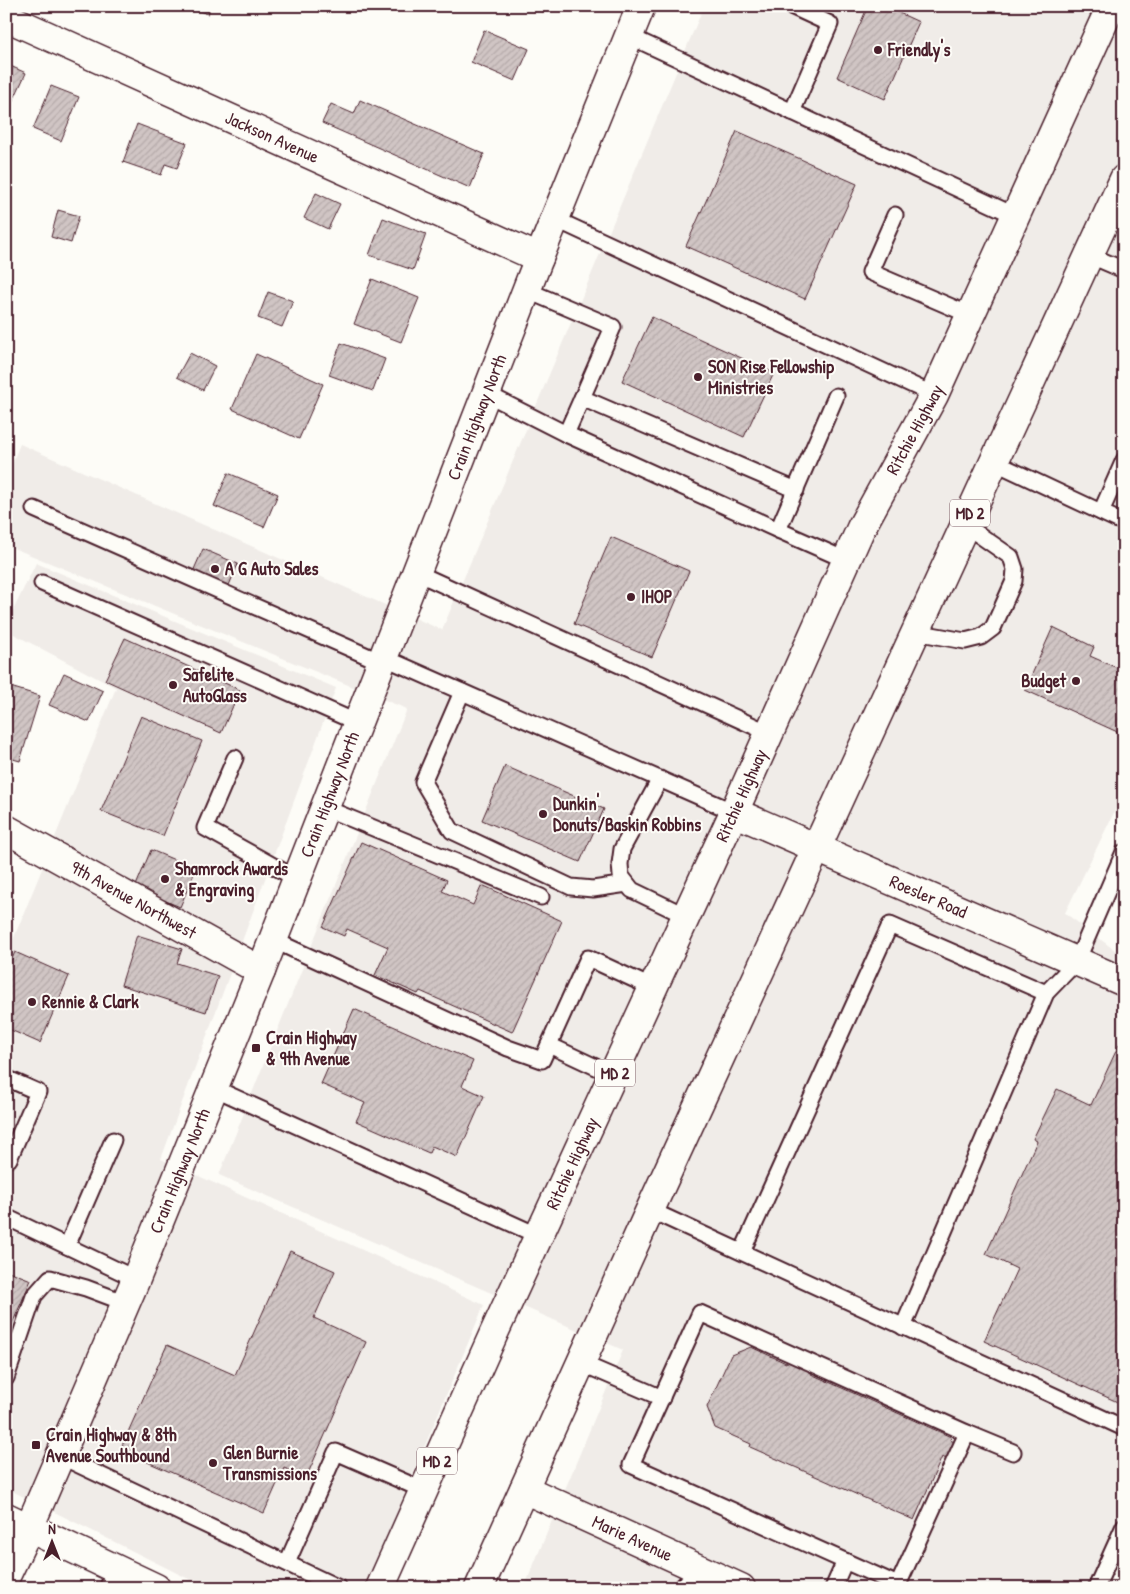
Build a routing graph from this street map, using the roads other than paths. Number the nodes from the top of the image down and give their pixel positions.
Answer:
1 (641, 6) edge
2 (791, 6) edge
3 (1112, 6) edge
4 (6, 17) edge
5 (629, 36) junction
6 (792, 112) junction
7 (1124, 179) edge
8 (895, 215) dead end
9 (1016, 216) junction
10 (555, 219) junction
11 (1089, 255) junction
12 (539, 258) junction
13 (1124, 270) edge
14 (526, 290) junction
15 (970, 315) junction
16 (486, 394) junction
17 (934, 395) junction
18 (836, 396) dead end
19 (582, 398) junction
20 (566, 434) junction
21 (1124, 460) edge
22 (994, 462) junction
23 (796, 490) junction
24 (34, 509) dead end
25 (1100, 512) junction
26 (1124, 523) edge
27 (965, 525) junction
28 (778, 530) junction
29 (848, 561) junction
30 (415, 572) junction
31 (42, 583) dead end
32 (915, 632) junction
33 (382, 660) junction
34 (462, 692) junction
35 (358, 723) junction
36 (769, 734) junction
37 (235, 758) dead end
38 (660, 779) junction
39 (324, 808) junction
40 (734, 812) junction
41 (6, 829) edge
42 (817, 848) junction
43 (1124, 852) edge
44 (297, 879) junction
45 (627, 884) junction
46 (541, 897) dead end
47 (686, 916) junction
48 (273, 940) junction
49 (1077, 961) junction
50 (261, 971) junction
51 (1124, 982) edge
52 (653, 988) junction
53 (1046, 993) junction
54 (548, 1046) junction
55 (613, 1075) junction
56 (6, 1078) edge
57 (214, 1088) junction
58 (113, 1140) dead end
59 (9, 1159) dead end
60 (650, 1210) junction
61 (6, 1217) edge
62 (539, 1236) junction
63 (67, 1246) junction
64 (742, 1252) junction
65 (131, 1291) junction
66 (903, 1327) junction
67 (581, 1363) junction
68 (6, 1378) edge
69 (662, 1398) junction
70 (1124, 1428) edge
71 (967, 1433) junction
72 (1013, 1452) dead end
73 (60, 1456) junction
74 (524, 1489) junction
75 (424, 1490) junction
76 (18, 1522) edge
77 (1124, 1526) edge
78 (845, 1561) junction
79 (287, 1563) junction
80 (701, 1569) junction
81 (6, 1576) edge
82 (112, 1579) edge
83 (156, 1588) edge
84 (338, 1588) edge
85 (380, 1588) edge
86 (479, 1588) edge
87 (681, 1588) edge
88 (742, 1588) edge
89 (832, 1588) edge
90 (1096, 1588) edge

1 - 5 main road, Crain Highway North
2 - 6 lane
3 - 9 main road, Ritchie Highway / MD 2
4 - 12 main road, Jackson Avenue
5 - 6 lane
5 - 10 main road, Crain Highway North
6 - 9 lane
7 - 11 main road, MD 2
8 - 15 lane
9 - 15 main road, Ritchie Highway / MD 2
10 - 12 main road, Crain Highway North
10 - 17 lane
11 - 13 lane
11 - 22 main road, MD 2
12 - 14 main road, Crain Highway North
14 - 16 main road, Crain Highway North
14 - 19 lane
15 - 17 main road, Ritchie Highway / MD 2
16 - 20 lane
16 - 30 main road, Crain Highway North
17 - 29 main road, Ritchie Highway / MD 2
18 - 23 lane
19 - 20 lane
19 - 23 lane
20 - 28 lane
21 - 25 lane
22 - 25 lane
22 - 27 main road, MD 2
23 - 28 lane
24 - 33 lane
25 - 26 lane
27 - 32 main road, MD 2
27 - 32 lane
28 - 29 lane
29 - 36 main road, Ritchie Highway / MD 2
30 - 33 main road, Crain Highway North
30 - 36 lane
31 - 35 lane
32 - 42 main road, MD 2
33 - 34 lane
33 - 35 main road, Crain Highway North
34 - 38 lane
34 - 45 lane
35 - 39 main road, Crain Highway North
36 - 40 main road, Ritchie Highway / MD 2
37 - 44 lane
38 - 40 lane
38 - 45 lane
39 - 44 main road, Crain Highway North
39 - 46 lane
40 - 42 main road, Roesler Road
40 - 47 main road, Ritchie Highway / MD 2
41 - 50 main road, 9th Avenue Northwest
42 - 49 main road, Roesler Road
42 - 60 main road, MD 2
43 - 49 lane
44 - 48 main road, Crain Highway North
45 - 47 lane
47 - 52 main road, Ritchie Highway / MD 2
48 - 50 main road, Crain Highway North
48 - 54 lane
49 - 51 main road, Roesler Road
49 - 53 lane
50 - 57 main road, Crain Highway North
52 - 54 lane
52 - 55 main road, Ritchie Highway / MD 2
53 - 64 lane
53 - 66 lane
54 - 55 lane
55 - 62 main road, Ritchie Highway / MD 2
56 - 59 lane
57 - 62 lane
57 - 65 main road, Crain Highway North
58 - 63 lane
60 - 64 lane
60 - 67 main road, MD 2
61 - 63 lane
62 - 75 main road, Ritchie Highway / MD 2
63 - 65 lane
64 - 66 lane
65 - 68 lane
65 - 73 main road, Crain Highway North
66 - 70 lane
67 - 69 lane
67 - 74 main road, MD 2
69 - 71 lane
69 - 78 lane
71 - 72 lane
71 - 78 lane
73 - 76 main road, Crain Highway North
73 - 79 lane
74 - 80 main road, Marie Avenue
74 - 86 main road, MD 2
75 - 79 lane
75 - 85 main road, Ritchie Highway / MD 2
76 - 81 main road, Crain Highway North
76 - 82 main road
77 - 90 lane
78 - 89 lane
79 - 84 lane
80 - 87 lane
80 - 88 main road, Marie Avenue
82 - 83 main road

